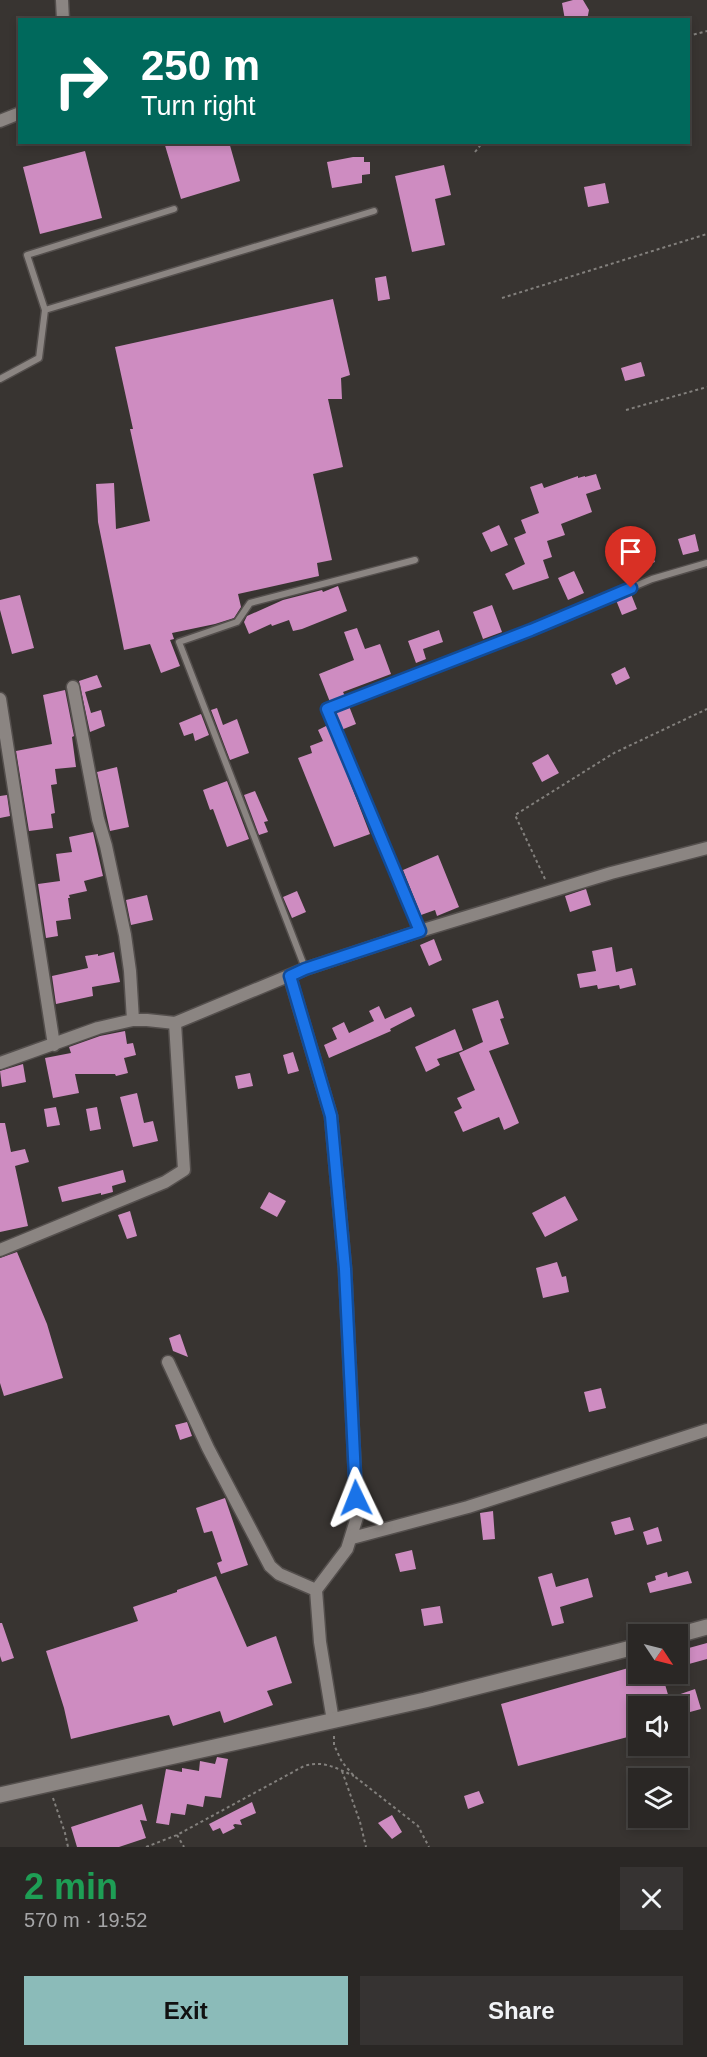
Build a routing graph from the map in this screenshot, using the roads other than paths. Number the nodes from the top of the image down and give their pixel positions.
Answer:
1 (62, 0) edge
2 (63, 18) edge
3 (18, 114) edge
4 (0, 121) edge
5 (174, 209) dead end
6 (374, 211) dead end
7 (45, 310) junction
8 (0, 379) edge
9 (415, 560) dead end
10 (707, 563) edge
11 (74, 687) dead end
12 (0, 699) edge
13 (707, 848) edge
14 (420, 931) junction
15 (305, 969) junction
16 (290, 976) junction
17 (133, 1020) junction
18 (175, 1023) junction
19 (54, 1045) junction
20 (0, 1063) edge
21 (0, 1250) edge
22 (168, 1362) dead end
23 (707, 1430) edge
24 (352, 1538) junction
25 (316, 1590) junction
26 (707, 1628) edge
27 (688, 1633) edge
28 (628, 1649) edge
29 (333, 1721) junction
30 (0, 1794) edge

1 - 2 street
3 - 4 street
5 - 7 lane
6 - 7 lane
7 - 8 lane
9 - 15 lane
10 - 14 lane
11 - 17 street
12 - 19 street
13 - 14 street
14 - 15 street
15 - 16 street
16 - 18 street
16 - 24 street
17 - 18 street
17 - 19 street
18 - 21 street
19 - 20 street
22 - 25 street
23 - 24 street
24 - 25 street
25 - 29 street
26 - 27 main road
28 - 29 main road
29 - 30 main road

